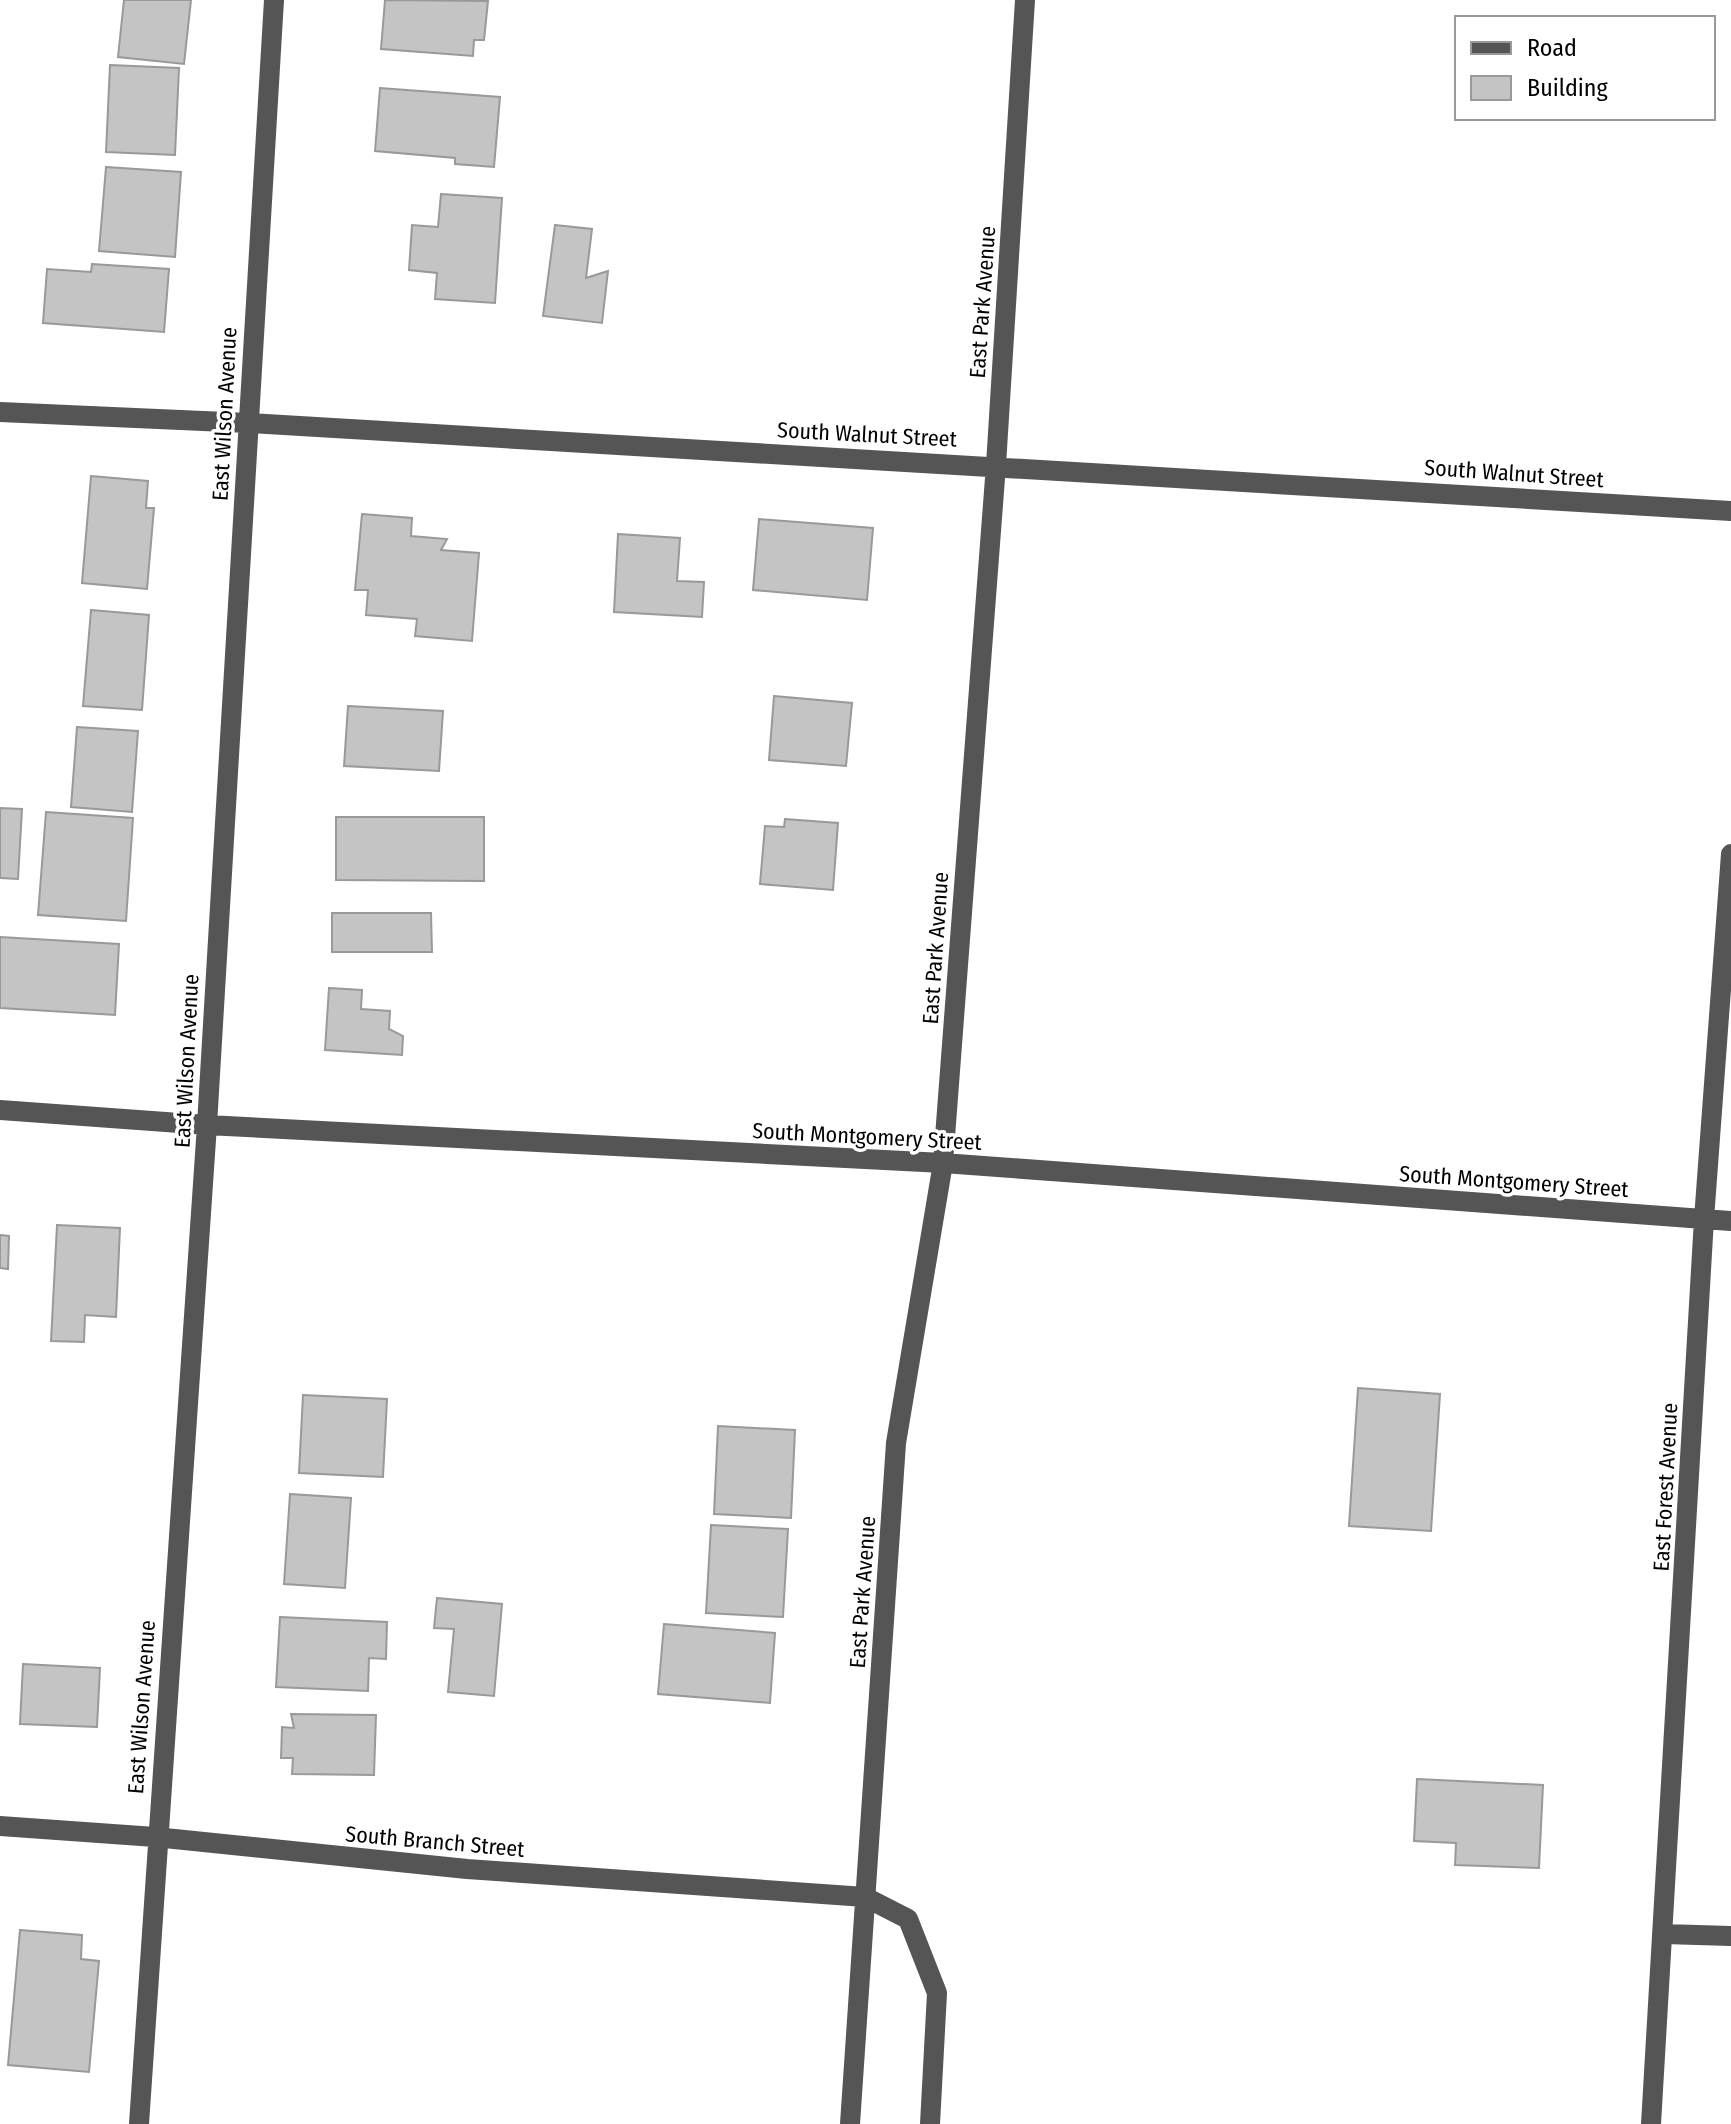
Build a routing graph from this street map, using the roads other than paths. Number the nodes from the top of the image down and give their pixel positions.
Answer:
1 (274, 0) edge
2 (1025, 0) edge
3 (0, 412) edge
4 (248, 423) junction
5 (996, 465) junction
6 (1731, 511) edge
7 (1731, 854) edge
8 (0, 1110) edge
9 (207, 1125) junction
10 (943, 1163) junction
11 (1704, 1219) junction
12 (1731, 1221) edge
13 (0, 1826) edge
14 (155, 1837) junction
15 (865, 1897) junction
16 (1664, 1934) junction
17 (1731, 1936) edge
18 (139, 2124) edge
19 (850, 2124) edge
20 (930, 2124) edge
21 (1651, 2124) edge

1 - 4 street, East Wilson Avenue
2 - 5 street, East Park Avenue
3 - 4 street, South Walnut Street
4 - 5 street, South Walnut Street
4 - 9 street, East Wilson Avenue
5 - 6 street, South Walnut Street
5 - 10 street, East Park Avenue
7 - 11 street, East Forest Avenue
8 - 9 street, South Montgomery Street
9 - 10 street, South Montgomery Street
9 - 14 street, East Wilson Avenue
10 - 11 street, South Montgomery Street
10 - 15 street, East Park Avenue
11 - 12 street, South Montgomery Street
11 - 16 street, East Forest Avenue
13 - 14 street, South Branch Street
14 - 15 street, South Branch Street
14 - 18 street, East Wilson Avenue
15 - 19 street, East Park Avenue
15 - 20 street
16 - 17 street
16 - 21 street, East Forest Avenue

